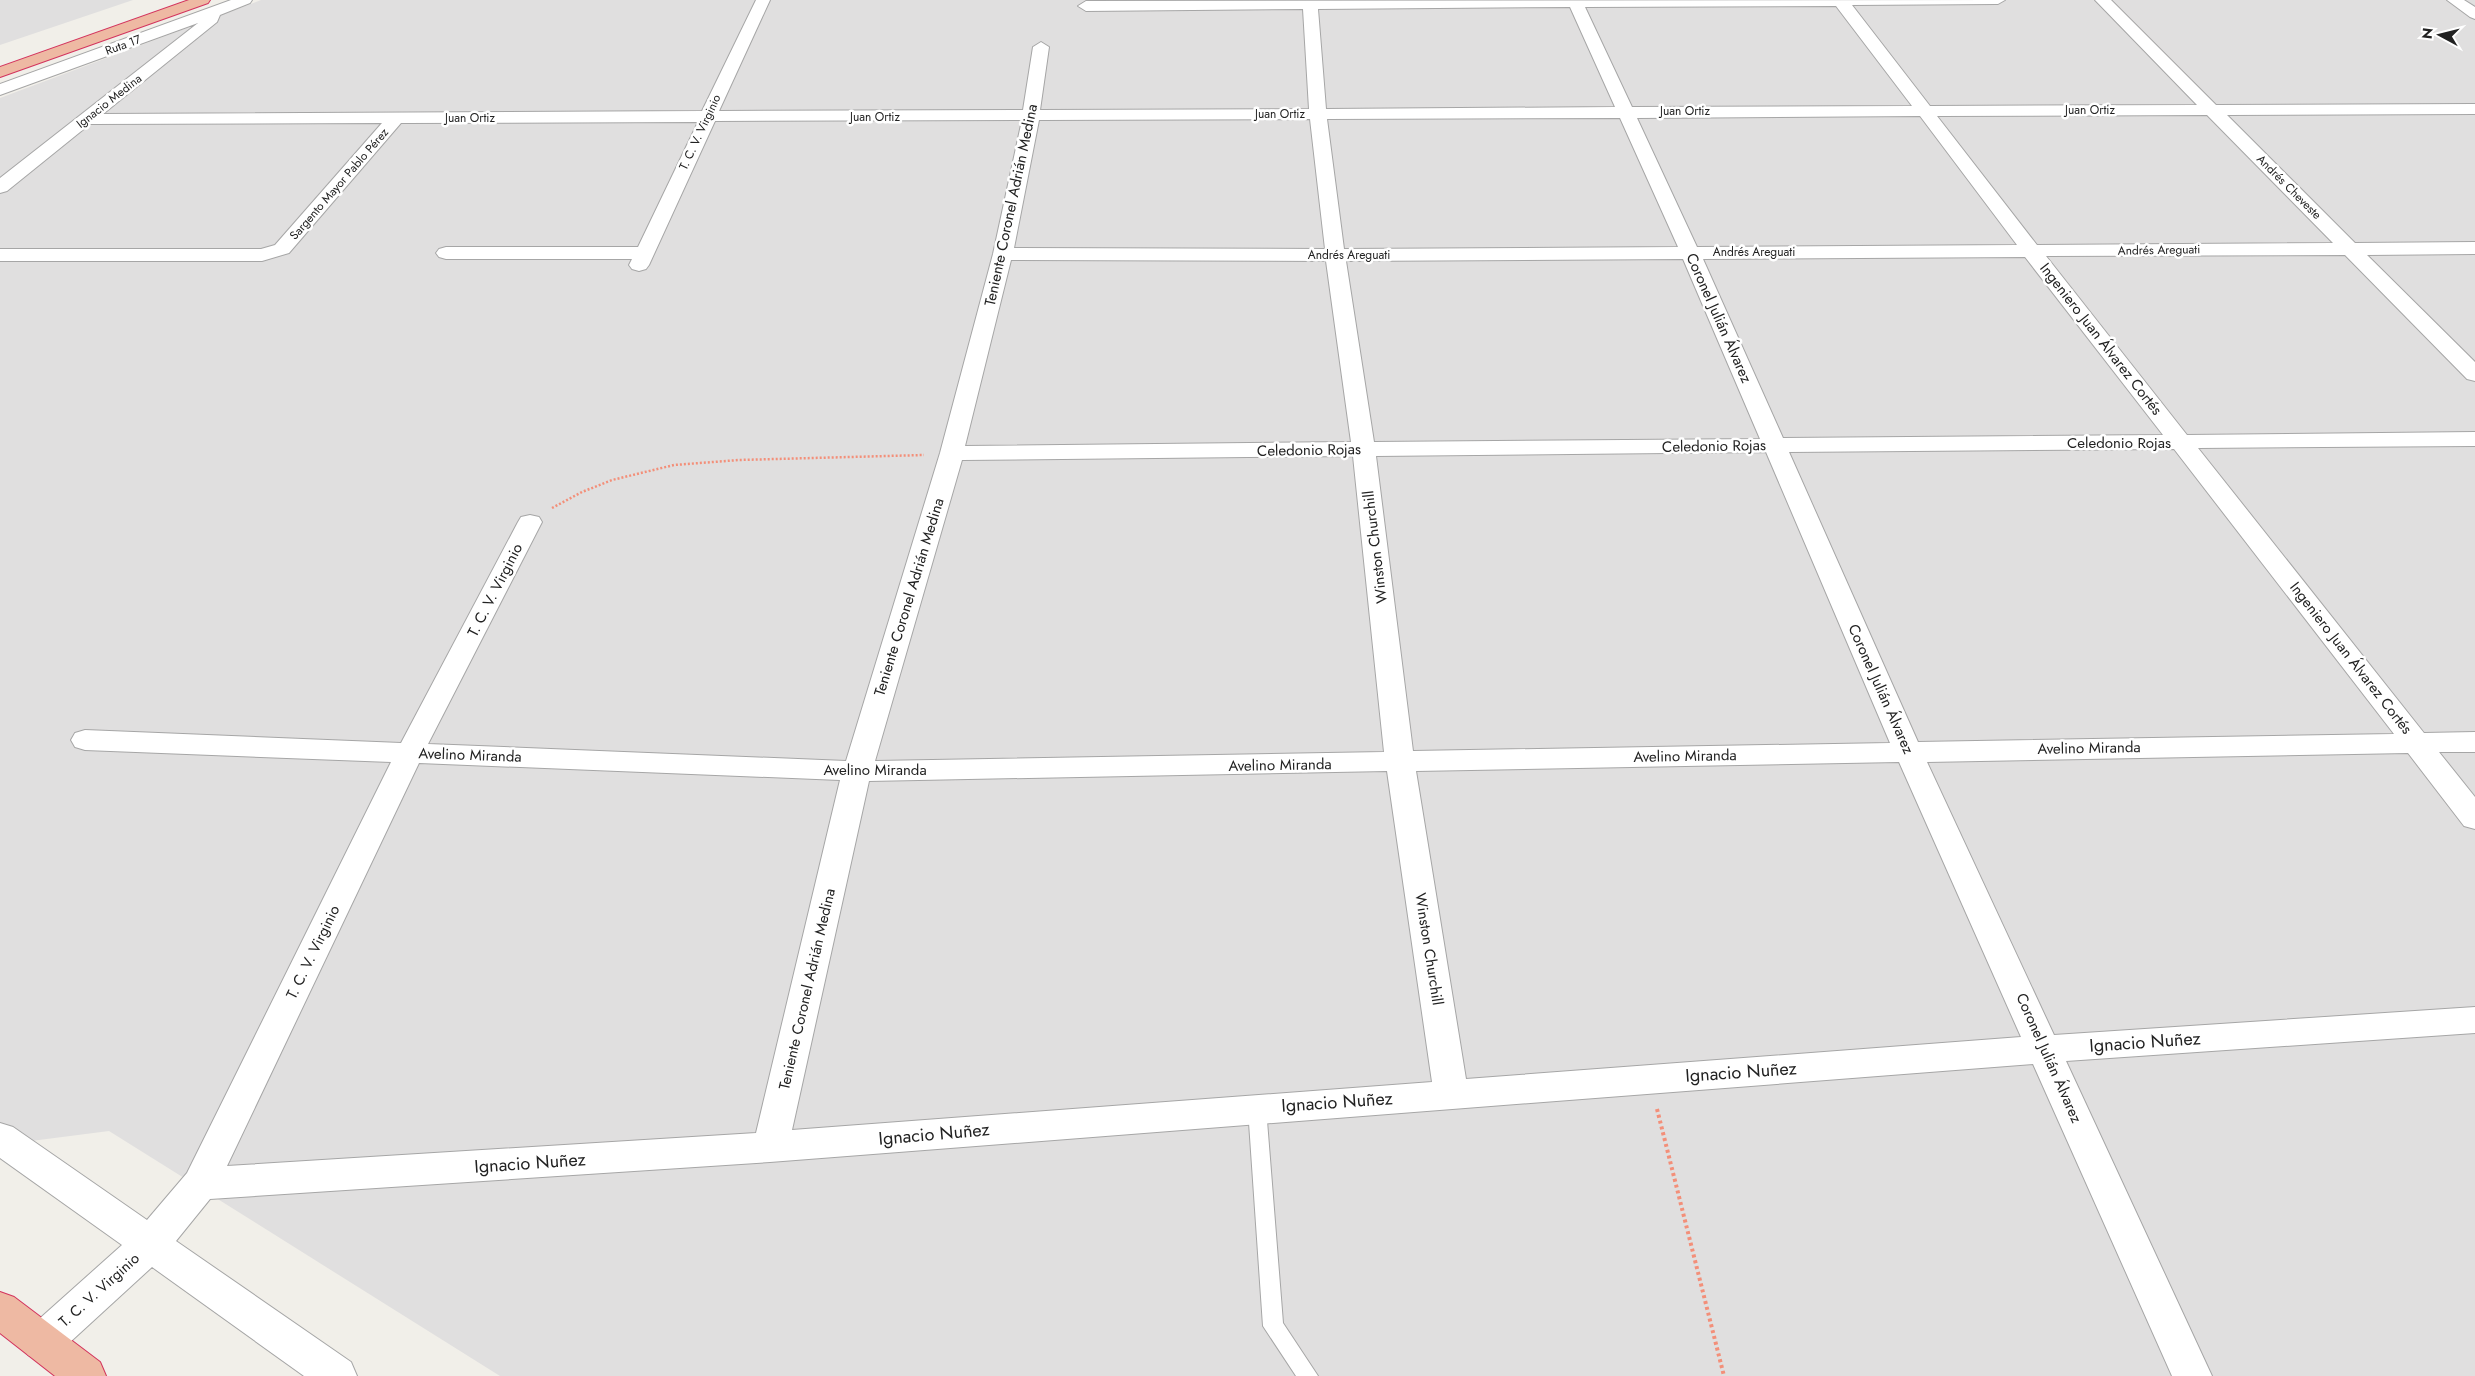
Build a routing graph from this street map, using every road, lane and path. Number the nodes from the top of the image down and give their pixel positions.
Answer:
1 (245, 0) edge
2 (763, 0) edge
3 (1998, 0) edge
4 (2102, 0) edge
5 (2454, 0) edge
6 (1840, 1) edge
7 (1310, 2) edge
8 (1575, 2) edge
9 (208, 6) edge
10 (1086, 6) dead end
11 (2475, 14) edge
12 (1041, 46) dead end
13 (0, 72) edge
14 (0, 90) edge
15 (2475, 109) edge
16 (1924, 110) junction
17 (2212, 110) junction
18 (1627, 112) junction
19 (1318, 114) junction
20 (1031, 116) junction
21 (396, 118) junction
22 (706, 118) junction
23 (86, 119) junction
24 (0, 187) edge
25 (2475, 248) edge
26 (2351, 249) junction
27 (1690, 252) junction
28 (2032, 252) junction
29 (446, 253) dead end
30 (1003, 254) junction
31 (0, 255) edge
32 (1335, 255) junction
33 (2475, 374) edge
34 (2475, 438) edge
35 (2183, 443) junction
36 (1775, 445) junction
37 (1364, 450) junction
38 (952, 454) junction
39 (530, 522) joint
40 (85, 740) dead end
41 (2417, 742) junction
42 (2475, 742) edge
43 (1908, 751) junction
44 (410, 752) junction
45 (1400, 763) junction
46 (857, 772) junction
47 (2475, 818) edge
48 (2475, 1020) edge
49 (2045, 1048) junction
50 (1650, 1079) junction
51 (1451, 1093) junction
52 (1257, 1108) junction
53 (0, 1138) edge
54 (770, 1147) junction
55 (200, 1184) junction
56 (149, 1245) junction
57 (0, 1310) edge
58 (42, 1342) junction
59 (86, 1376) edge
60 (338, 1376) edge
61 (1308, 1376) edge
62 (1724, 1376) edge
63 (2192, 1376) edge

1 - 9 street, Ruta 17
2 - 22 street, T. C. V. Virginio
3 - 6 street
4 - 17 street, Andrés Cheveste
5 - 11 street
6 - 8 street
6 - 16 street, Ingeniero Juan Álvarez Cortés
7 - 8 street
7 - 10 street
7 - 19 street, Winston Churchill
8 - 18 street, Coronel Julián Álvarez
9 - 13 highway, Ruta 17
9 - 14 street, Ruta 17
9 - 23 street, Ignacio Medina
12 - 20 street, Teniente Coronel Adrián Medina
15 - 17 street, Juan Ortiz
16 - 17 street, Juan Ortiz
16 - 18 street, Juan Ortiz
16 - 28 street, Ingeniero Juan Álvarez Cortés
17 - 26 street, Andrés Cheveste
18 - 19 street, Juan Ortiz
18 - 27 street, Coronel Julián Álvarez
19 - 20 street, Juan Ortiz
19 - 32 street, Winston Churchill
20 - 22 street, Juan Ortiz
20 - 30 street, Teniente Coronel Adrián Medina
21 - 22 street, Juan Ortiz
21 - 23 street, Juan Ortiz
21 - 31 street, Sargento Mayor Pablo Pérez
22 - 29 street, T. C. V. Virginio
23 - 24 street, Ignacio Medina
25 - 26 street, Andrés Areguati
26 - 28 street, Andrés Areguati
26 - 33 street, Andrés Cheveste
27 - 28 street, Andrés Areguati
27 - 32 street, Andrés Areguati
27 - 36 street, Coronel Julián Álvarez
28 - 35 street, Ingeniero Juan Álvarez Cortés
30 - 32 street, Andrés Areguati
30 - 38 street, Teniente Coronel Adrián Medina
32 - 37 street, Winston Churchill
34 - 35 street, Celedonio Rojas
35 - 36 street, Celedonio Rojas
35 - 41 street, Ingeniero Juan Álvarez Cortés
36 - 37 street, Celedonio Rojas
36 - 43 street, Coronel Julián Álvarez
37 - 38 street, Celedonio Rojas
37 - 45 street, Winston Churchill
38 - 39 path
38 - 46 street, Teniente Coronel Adrián Medina
39 - 44 street, T. C. V. Virginio
40 - 44 street, Avelino Miranda
41 - 42 street, Avelino Miranda
41 - 43 street, Avelino Miranda
41 - 47 street, Ingeniero Juan Álvarez Cortés
43 - 45 street, Avelino Miranda
43 - 49 street, Coronel Julián Álvarez
44 - 46 street, Avelino Miranda
44 - 55 street, T. C. V. Virginio
45 - 46 street, Avelino Miranda
45 - 51 street, Winston Churchill
46 - 54 street, Teniente Coronel Adrián Medina
48 - 49 street, Ignacio Nuñez
49 - 50 street, Ignacio Nuñez
49 - 63 street, Coronel Julián Álvarez
50 - 51 street, Ignacio Nuñez
50 - 62 path
51 - 52 street, Ignacio Nuñez
52 - 54 street, Ignacio Nuñez
52 - 61 lane
53 - 56 street
54 - 55 street, Ignacio Nuñez
55 - 56 street, T. C. V. Virginio
56 - 58 street, T. C. V. Virginio
56 - 60 street
57 - 58 highway
58 - 59 highway

